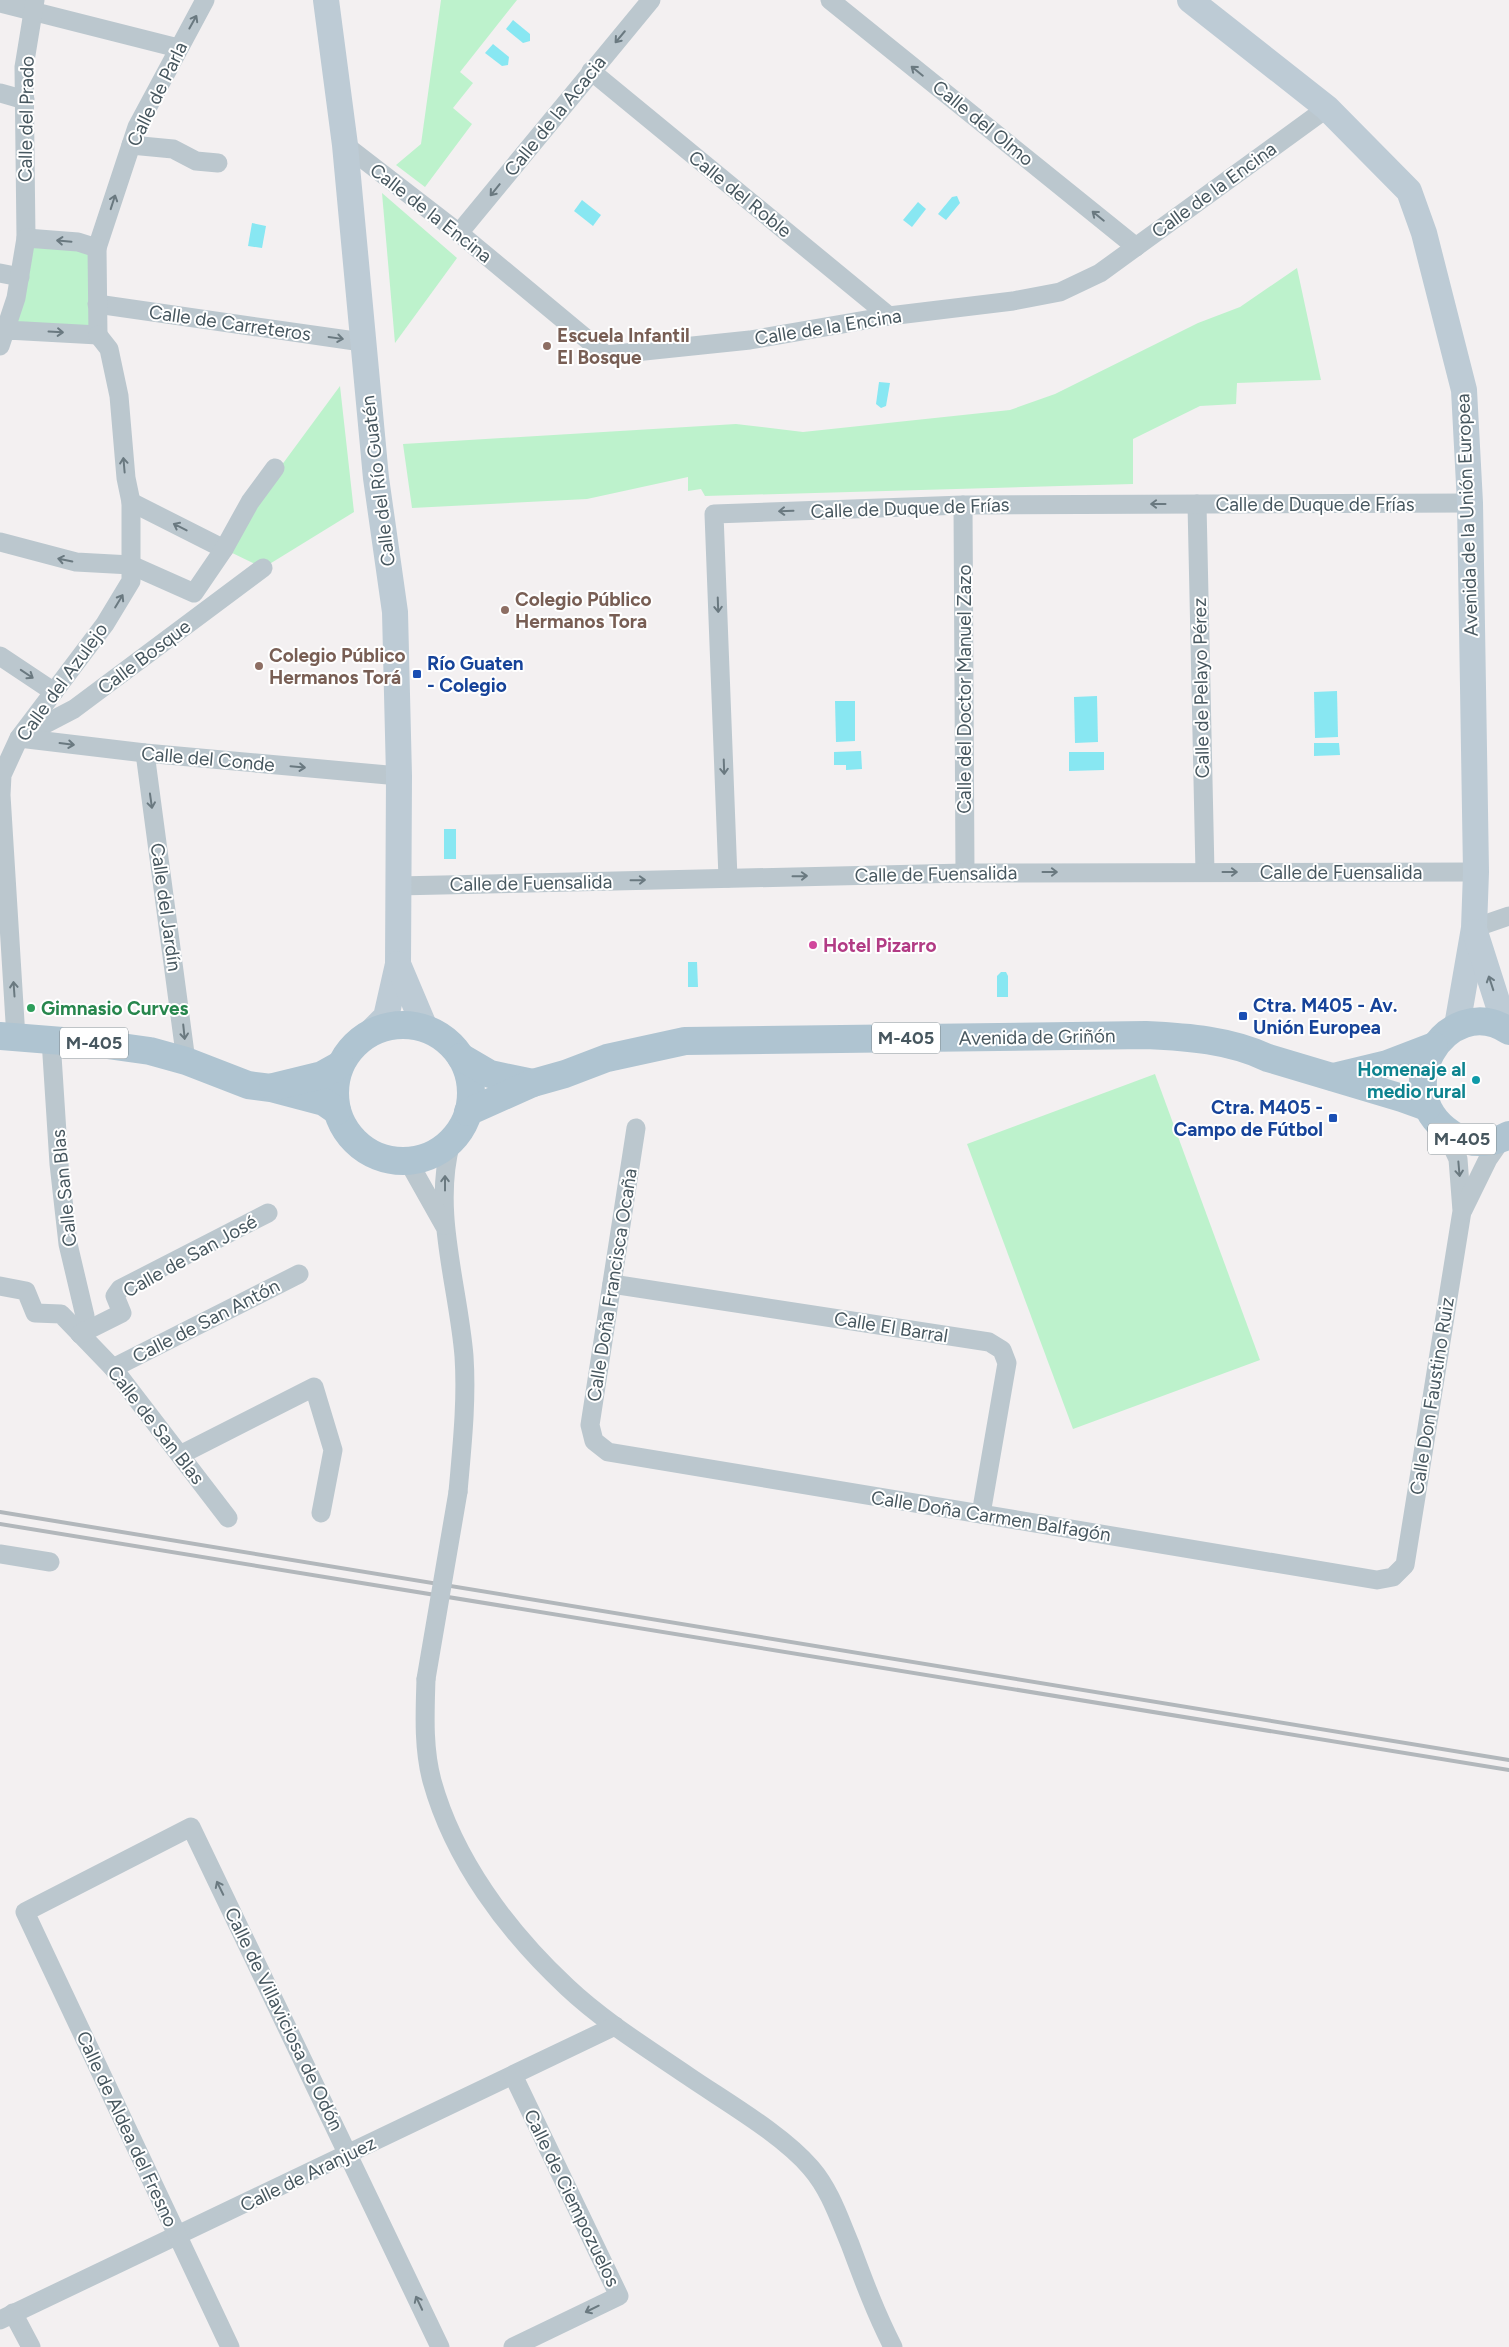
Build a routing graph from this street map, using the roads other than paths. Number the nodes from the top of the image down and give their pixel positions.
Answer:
1 (205, 0) edge
2 (326, 0) edge
3 (651, 0) edge
4 (830, 0) edge
5 (1190, 0) edge
6 (0, 3) edge
7 (34, 5) edge
8 (178, 48) junction
9 (591, 71) junction
10 (0, 93) edge
11 (25, 100) junction
12 (1327, 108) junction
13 (131, 145) junction
14 (345, 145) junction
15 (218, 163) dead end
16 (459, 233) junction
17 (26, 238) junction
18 (1136, 247) junction
19 (97, 248) junction
20 (0, 273) edge
21 (20, 276) junction
22 (97, 304) junction
23 (889, 316) junction
24 (98, 335) junction
25 (4, 338) edge
26 (362, 342) junction
27 (275, 468) dead end
28 (131, 502) junction
29 (1470, 503) junction
30 (1197, 504) junction
31 (963, 505) junction
32 (0, 542) edge
33 (224, 549) junction
34 (131, 565) junction
35 (263, 568) dead end
36 (0, 656) edge
37 (54, 692) junction
38 (19, 738) junction
39 (145, 753) junction
40 (399, 776) junction
41 (1205, 872) junction
42 (1476, 872) junction
43 (965, 873) junction
44 (728, 878) junction
45 (397, 886) junction
46 (1509, 916) edge
47 (1474, 928) junction
48 (398, 964) junction
49 (1458, 1026) junction
50 (425, 1028) junction
51 (1508, 1030) edge
52 (372, 1031) junction
53 (8, 1037) edge
54 (51, 1040) junction
55 (1434, 1046) junction
56 (461, 1057) junction
57 (186, 1061) junction
58 (340, 1065) junction
59 (1331, 1078) junction
60 (532, 1083) junction
61 (271, 1088) junction
62 (1427, 1107) junction
63 (337, 1112) junction
64 (468, 1112) junction
65 (636, 1128) dead end
66 (1444, 1129) junction
67 (1505, 1137) edge
68 (451, 1142) junction
69 (408, 1161) junction
70 (1462, 1211) junction
71 (268, 1213) dead end
72 (445, 1226) junction
73 (299, 1274) dead end
74 (612, 1284) junction
75 (0, 1286) edge
76 (80, 1334) junction
77 (113, 1368) junction
78 (594, 1441) joint
79 (180, 1455) junction
80 (321, 1513) dead end
81 (981, 1514) junction
82 (228, 1518) dead end
83 (0, 1554) edge
84 (50, 1562) dead end
85 (1393, 1577) joint
86 (191, 1827) joint
87 (615, 2026) junction
88 (513, 2074) junction
89 (348, 2154) junction
90 (178, 2236) junction
91 (7, 2316) edge
92 (31, 2347) edge
93 (230, 2347) edge
94 (440, 2347) edge
95 (513, 2347) edge
96 (893, 2347) edge

8 -> 1 street, Calle de Parla
2 - 14 street, Calle del Río Guatén
3 -> 9 street, Calle de la Acacia
18 -> 4 street, Calle del Olmo
5 - 12 street, Avenida de la Unión Europea
6 - 7 street
7 - 8 street
7 - 11 street, Calle del Prado
8 - 13 street, Calle de Parla
9 -> 16 street, Calle de la Acacia
9 - 23 street, Calle del Roble
10 - 11 street
11 - 17 street, Calle del Prado
12 - 18 street, Calle de la Encina
12 - 29 street, Avenida de la Unión Europea
13 - 15 street
19 -> 13 street, Calle de Parla
14 - 16 street, Calle de la Encina
14 - 26 street, Calle del Río Guatén
16 - 23 street, Calle de la Encina
19 -> 17 street
17 - 21 street, Calle del Prado
18 - 23 street, Calle de la Encina
19 - 22 street, Calle de Parla
20 - 21 street
21 - 25 street, Calle del Prado
22 - 24 street, Calle de Parla
22 -> 26 street, Calle de Carreteros
25 -> 24 street
28 -> 24 street, Calle del Azulejo
26 - 40 street, Calle del Río Guatén
27 - 33 street
33 -> 28 street
28 - 34 street, Calle del Azulejo
29 - 30 street, Calle de Duque de Frías
29 - 42 street, Avenida de la Unión Europea
30 -> 31 street, Calle de Duque de Frías
30 - 41 street, Calle de Pelayo Pérez
31 - 43 street, Calle del Doctor Manuel Zazo
31 -> 44 street, Calle de Duque de Frías
34 -> 32 street
33 - 34 street
37 -> 34 street, Calle del Azulejo
35 - 38 street, Calle Bosque
36 -> 37 street
37 - 38 street, Calle del Azulejo
38 -> 39 street, Calle del Conde
53 -> 38 street, Calle del Azulejo
39 -> 40 street, Calle del Conde
39 -> 57 street, Calle del Jardín
40 - 45 street, Calle del Río Guatén
41 -> 42 street, Calle de Fuensalida
43 -> 41 street, Calle de Fuensalida
42 - 47 street, Avenida de la Unión Europea
44 -> 43 street, Calle de Fuensalida
45 -> 44 street, Calle de Fuensalida
45 - 48 street, Calle del Río Guatén
46 - 47 street
47 - 49 street
51 -> 47 street
48 - 50 street
48 - 52 street
49 - 51 main road
49 - 55 main road, M-405
50 - 52 main road, M-405
50 - 56 main road, M-405
52 - 58 main road, M-405
53 - 54 main road, M-405
54 - 57 main road, M-405
54 - 76 street, Calle San Blas
55 - 59 main road, M-405
55 - 62 main road, M-405
56 - 60 main road, Avenida de Griñón / M-405
56 - 64 main road, M-405
57 - 61 main road, M-405
58 - 61 main road, M-405
58 - 63 main road, M-405
59 - 60 main road, Avenida de Griñón / M-405
59 - 62 main road, Avenida de Griñón / M-405
60 - 64 main road, Avenida de Griñón / M-405
61 - 63 main road, M-405
62 - 66 main road, M-405
63 - 69 main road, M-405
64 - 68 main road, M-405
65 - 74 street, Calle Doña Francisca Ocaña
66 - 67 main road, M-405
66 -> 70 street, Calle Don Faustino Ruiz
67 - 70 street, Calle Don Faustino Ruiz
68 - 69 main road, M-405
72 -> 68 street
69 - 72 street
70 - 85 street, Calle Don Faustino Ruiz
71 - 76 street, Calle de San José
72 - 87 street, bridge
73 - 77 street, Calle de San Antón
74 - 78 street, Calle Doña Francisca Ocaña
74 - 81 street, Calle El Barral
75 - 76 street, Calle de San Blas
76 - 77 street, Calle de San Blas
77 - 79 street, Calle de San Blas
78 - 81 street, Calle Doña Carmen Balfagón
79 - 80 street
79 - 82 street, Calle de San Blas
81 - 85 street, Calle Doña Carmen Balfagón
83 - 84 street
89 -> 86 street, Calle de Villaviciosa de Odón
86 - 90 street, Calle de Aldea del Fresno
87 - 88 street, Calle de Aranjuez
87 - 96 street
88 - 89 street, Calle de Aranjuez
88 -> 95 street, Calle de Ciempozuelos
89 - 90 street, Calle de Aranjuez
94 -> 89 street, Calle de Villaviciosa de Odón
90 - 91 street, Calle de Aranjuez
90 - 93 street, Calle de Aldea del Fresno
91 - 92 street

